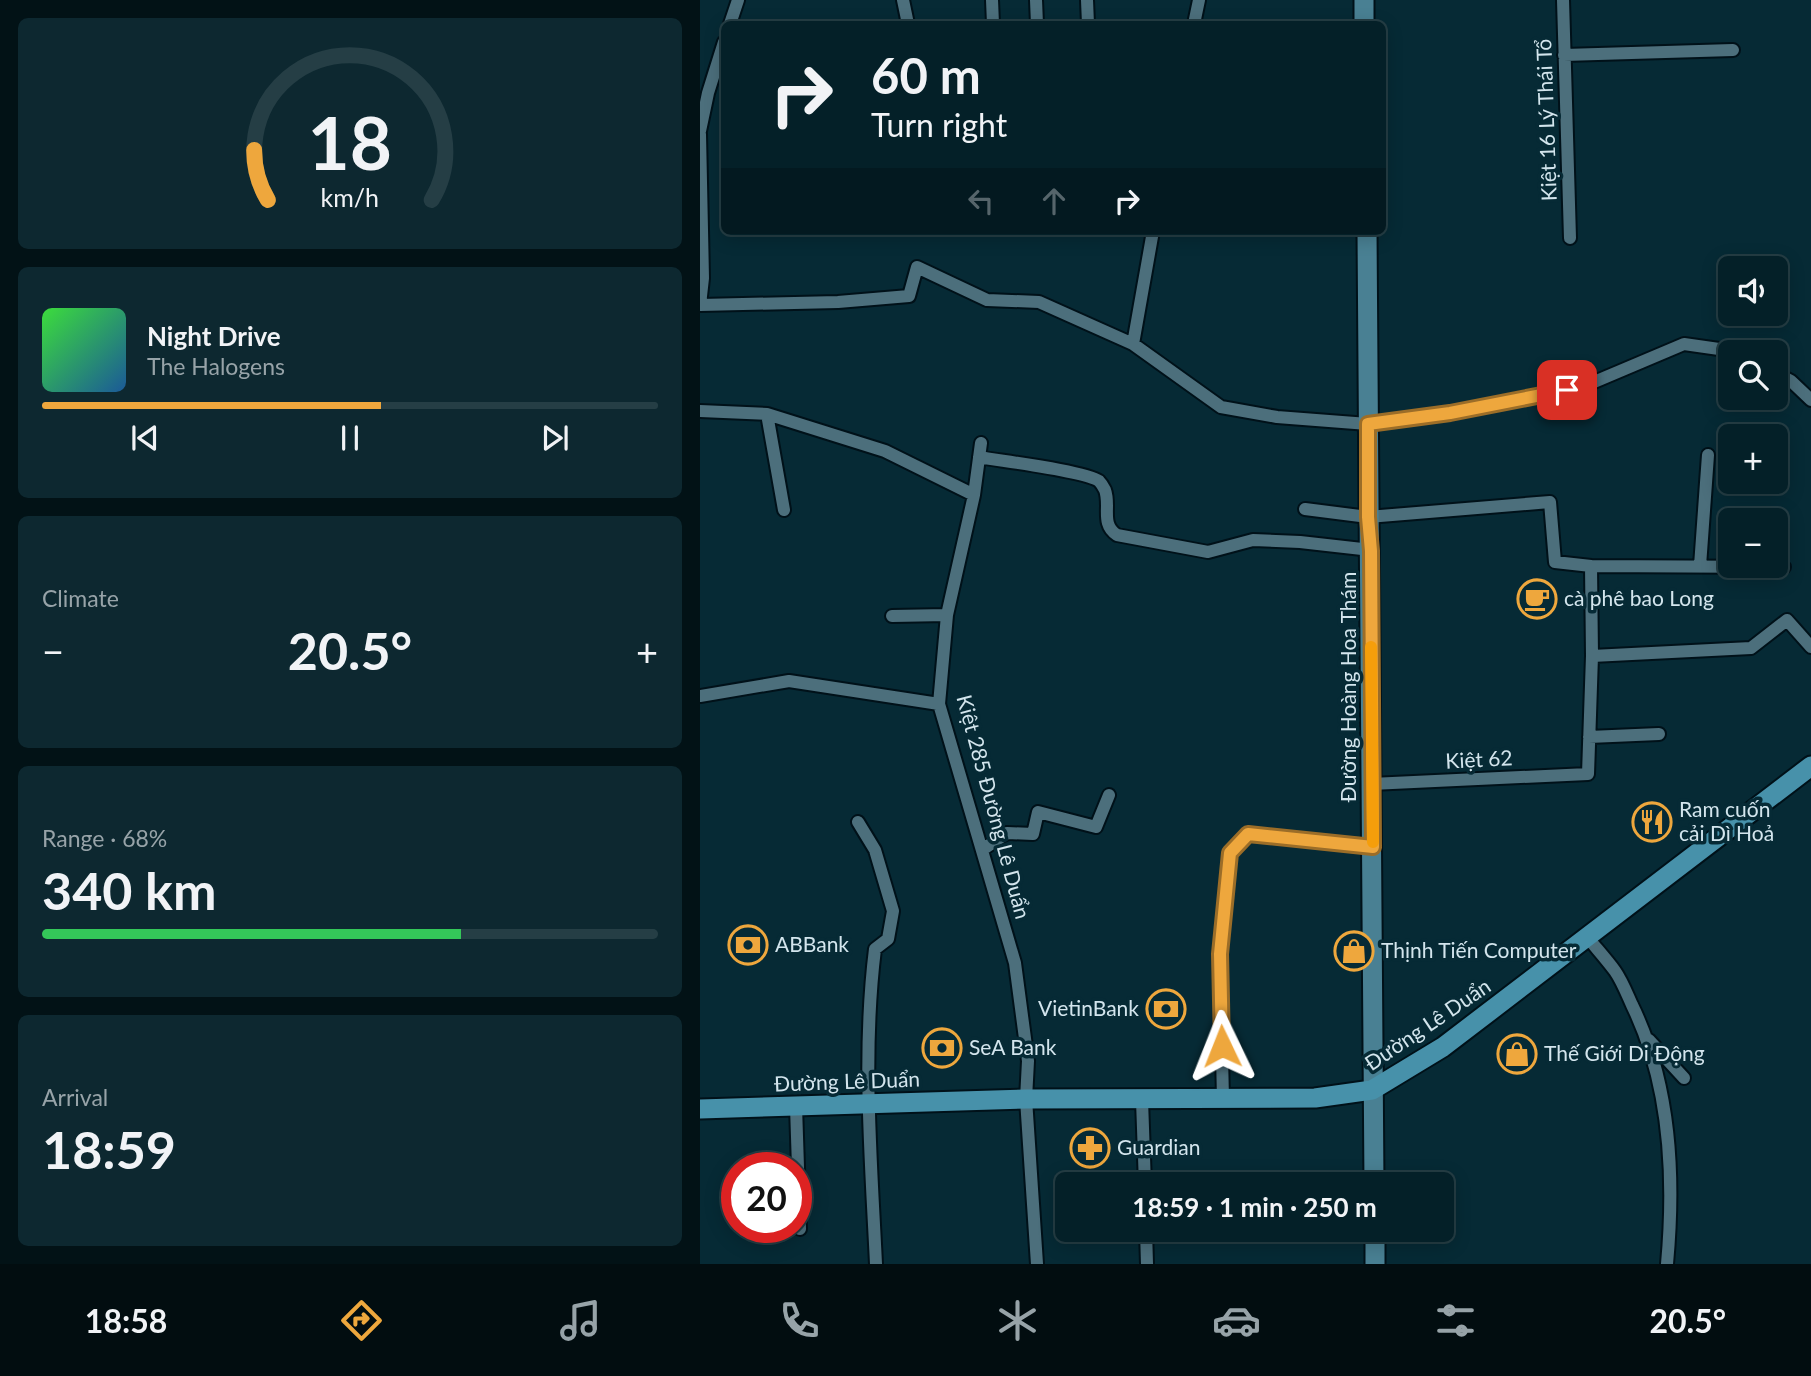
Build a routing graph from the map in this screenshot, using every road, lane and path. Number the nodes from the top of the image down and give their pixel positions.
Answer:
1 (738, 0) edge
2 (903, 0) edge
3 (992, 0) edge
4 (1036, 0) edge
5 (1087, 0) edge
6 (1199, 0) edge
7 (1364, 0) edge
8 (1563, 0) edge
9 (731, 21) edge
10 (907, 21) edge
11 (993, 21) edge
12 (1037, 21) edge
13 (1087, 21) edge
14 (1195, 21) edge
15 (1364, 21) edge
16 (1733, 50) dead end
17 (721, 52) edge
18 (1564, 55) junction
19 (700, 133) edge
20 (1152, 235) edge
21 (1367, 235) edge
22 (1570, 238) dead end
23 (700, 305) edge
24 (1133, 344) junction
25 (1718, 349) edge
26 (1788, 379) edge
27 (1811, 400) edge
28 (700, 411) edge
29 (767, 414) junction
30 (1368, 424) junction
31 (981, 443) dead end
32 (1708, 455) dead end
33 (979, 457) junction
34 (974, 495) junction
35 (1305, 509) dead end
36 (784, 510) dead end
37 (1368, 517) junction
38 (1371, 551) junction
39 (1591, 566) junction
40 (1700, 566) junction
41 (1718, 566) edge
42 (947, 615) junction
43 (892, 616) dead end
44 (1811, 646) edge
45 (1592, 656) junction
46 (700, 696) edge
47 (939, 704) junction
48 (1659, 734) dead end
49 (1589, 737) junction
50 (1811, 766) edge
51 (1371, 784) junction
52 (1109, 795) dead end
53 (858, 822) dead end
54 (1373, 847) junction
55 (982, 850) junction
56 (1588, 938) junction
57 (1646, 1037) junction
58 (1684, 1078) dead end
59 (1372, 1090) junction
60 (1026, 1099) junction
61 (1223, 1099) junction
62 (1142, 1100) junction
63 (868, 1104) junction
64 (796, 1106) junction
65 (700, 1110) edge
66 (797, 1152) edge
67 (1145, 1172) edge
68 (1374, 1172) edge
69 (1146, 1242) edge
70 (1375, 1242) edge
71 (876, 1264) edge
72 (1037, 1264) edge
73 (1147, 1264) edge
74 (1375, 1264) edge
75 (1667, 1264) edge

1 - 9 lane
2 - 10 lane
3 - 11 lane
4 - 12 lane
5 - 13 lane
6 - 14 lane
7 - 15 main road
8 - 18 lane, Kiệt 16 Lý Thái Tổ
16 - 18 lane
17 - 19 lane
18 - 22 lane, Kiệt 16 Lý Thái Tổ
19 - 23 lane
20 - 24 lane
21 - 30 main road, Đường Hoàng Hoa Thám
23 - 24 lane
24 - 30 lane
25 - 30 lane
26 - 27 lane
28 - 29 lane
29 - 34 lane
29 - 36 lane
30 - 37 main road, Đường Hoàng Hoa Thám
31 - 33 lane, Kiệt 285 Đường Lê Duẩn
32 - 40 lane
33 - 34 lane, Kiệt 285 Đường Lê Duẩn
33 - 38 lane
34 - 42 lane, Kiệt 285 Đường Lê Duẩn
35 - 37 lane
37 - 38 main road, Đường Hoàng Hoa Thám
37 - 39 lane
38 - 51 main road, Đường Hoàng Hoa Thám
39 - 40 lane
39 - 45 lane
40 - 41 lane
42 - 43 lane
42 - 47 lane, Kiệt 285 Đường Lê Duẩn
44 - 45 lane
45 - 49 lane
46 - 47 lane
47 - 55 lane, Kiệt 285 Đường Lê Duẩn
48 - 49 lane
49 - 51 lane, Kiệt 62
50 - 56 main road, Đường Lê Duẩn
51 - 54 main road, Đường Hoàng Hoa Thám
52 - 55 lane
53 - 63 lane
54 - 59 main road, Đường Hoàng Hoa Thám
54 - 61 lane
55 - 60 lane, Kiệt 285 Đường Lê Duẩn
56 - 57 lane
56 - 59 main road, Đường Lê Duẩn
57 - 58 lane
57 - 75 lane
59 - 61 main road, Đường Lê Duẩn
59 - 68 main road, Đường Hoàng Hoa Thám
60 - 62 main road, Đường Lê Duẩn
60 - 63 main road, Đường Lê Duẩn
60 - 72 lane, Kiệt 285 Đường Lê Duẩn
61 - 62 main road, Đường Lê Duẩn
62 - 67 lane
63 - 64 main road, Đường Lê Duẩn
63 - 71 lane
64 - 65 main road, Đường Lê Duẩn
64 - 66 lane
69 - 73 lane
70 - 74 main road

